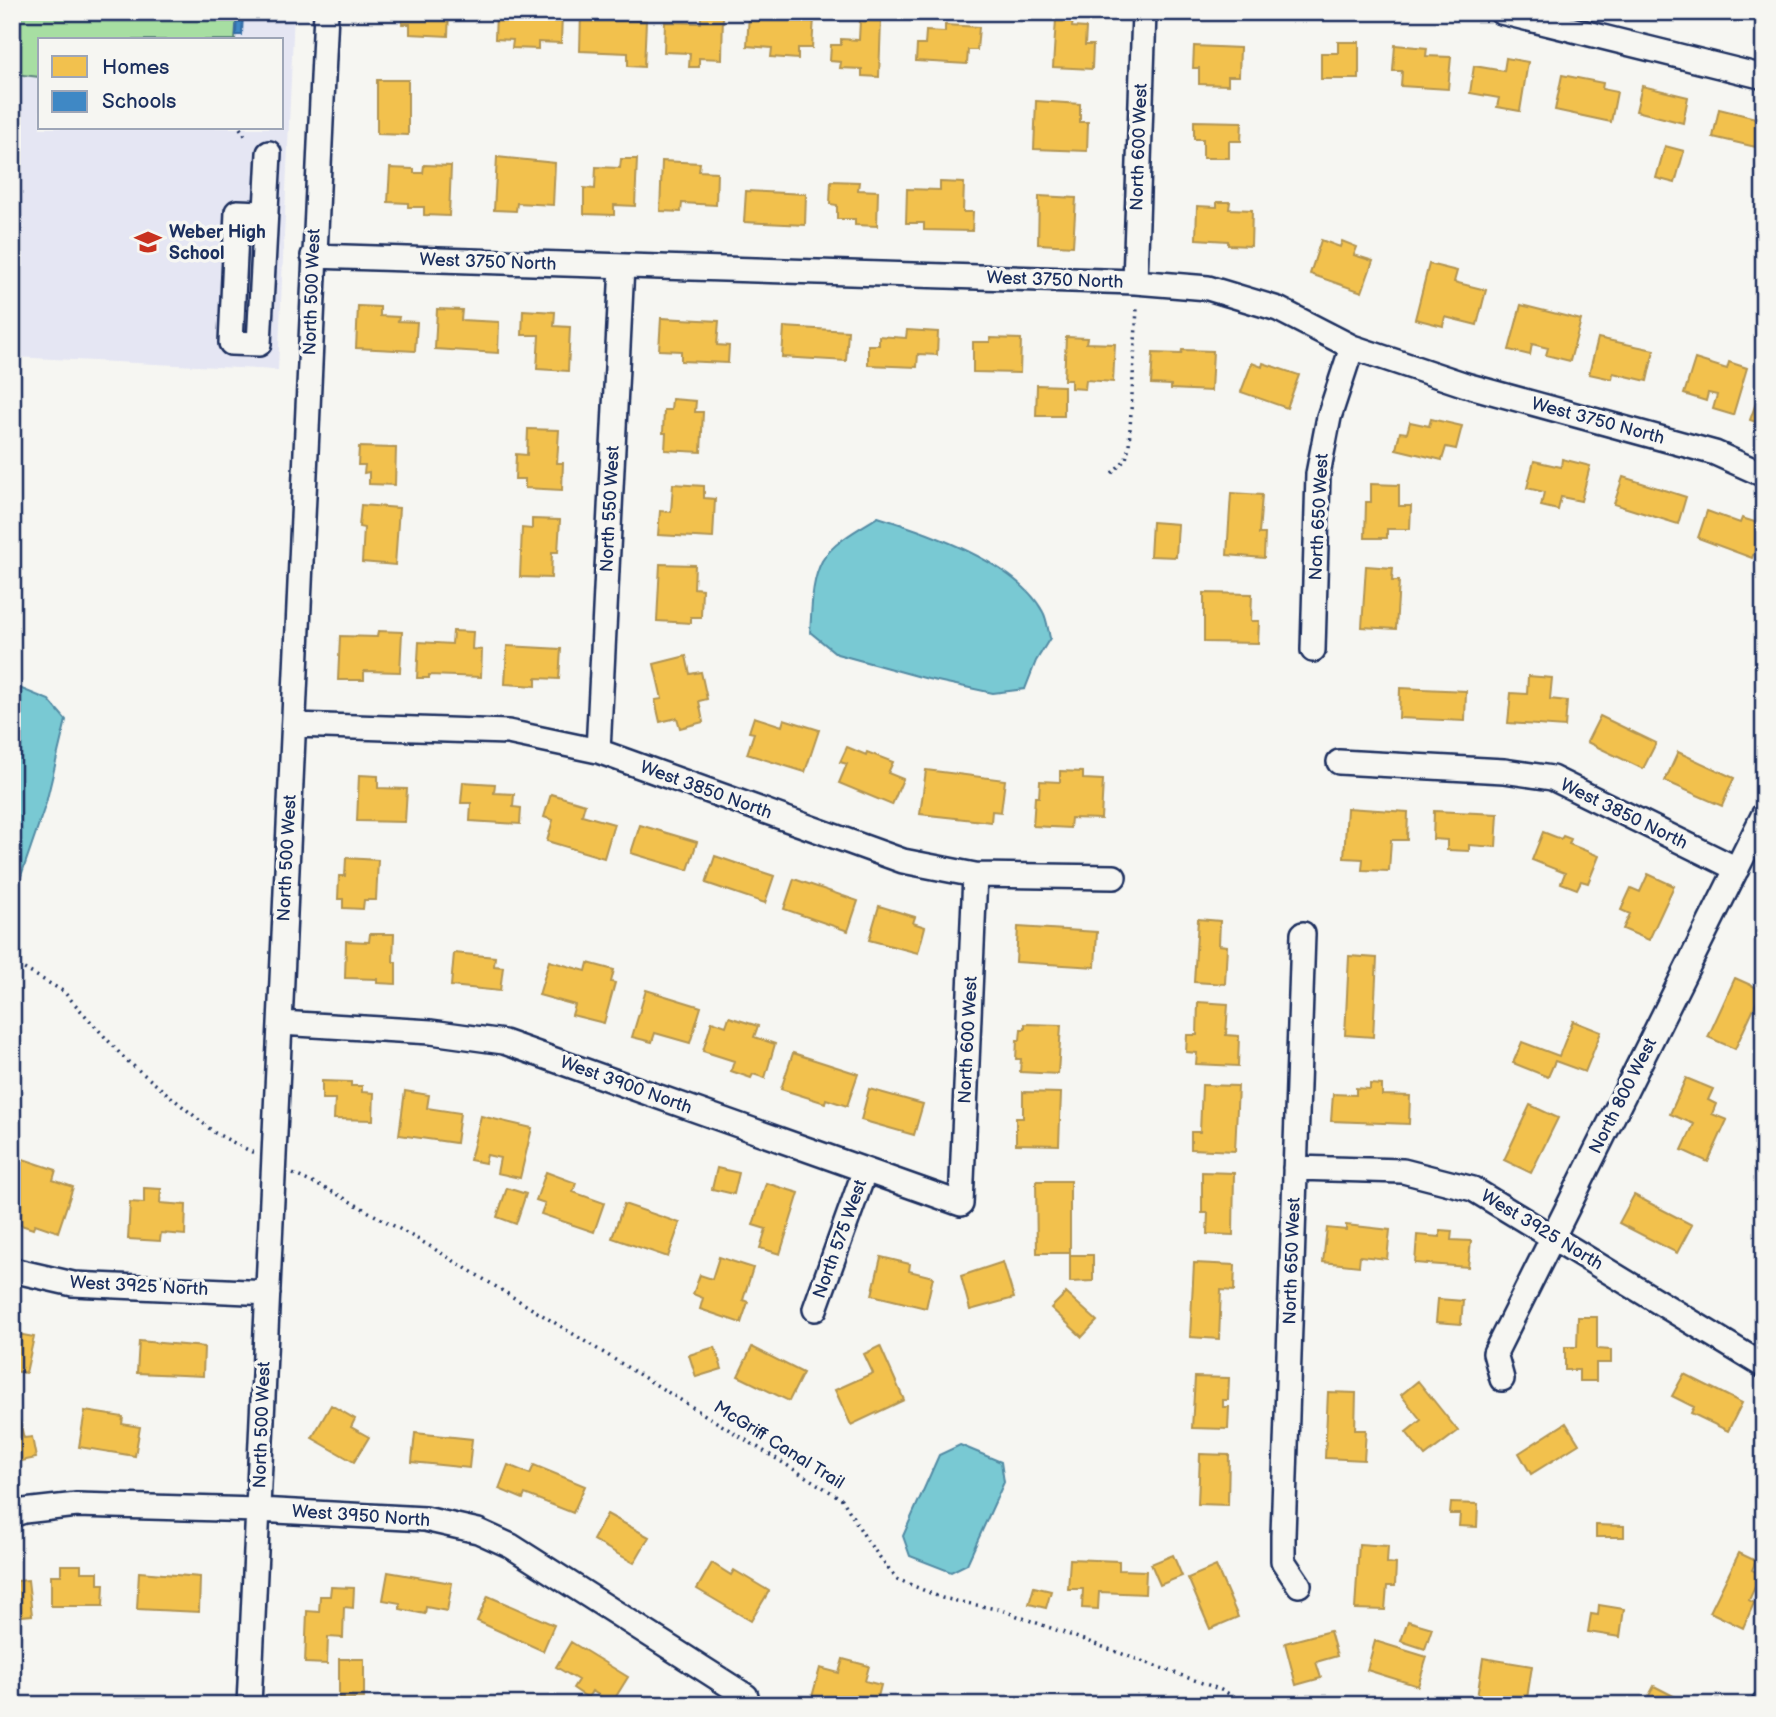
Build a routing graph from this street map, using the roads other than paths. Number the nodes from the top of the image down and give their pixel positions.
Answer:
1 (326, 12) edge
2 (1144, 12) edge
3 (1501, 12) edge
4 (1764, 77) edge
5 (269, 153) dead end
6 (266, 214) junction
7 (313, 256) junction
8 (622, 267) junction
9 (1135, 282) junction
10 (1352, 347) junction
11 (1764, 475) edge
12 (1313, 650) dead end
13 (294, 725) junction
14 (598, 751) junction
15 (1339, 762) dead end
16 (1764, 814) edge
17 (1737, 869) junction
18 (975, 875) junction
19 (1114, 877) dead end
20 (1303, 934) dead end
21 (280, 1023) junction
22 (1296, 1168) junction
23 (865, 1170) junction
24 (961, 1204) joint
25 (1552, 1236) junction
26 (12, 1270) edge
27 (268, 1293) junction
28 (815, 1308) dead end
29 (1764, 1366) edge
30 (1502, 1379) dead end
31 (258, 1510) junction
32 (12, 1515) edge
33 (1298, 1585) dead end
34 (744, 1700) edge
35 (250, 1705) edge

1 - 7 street, North 500 West
2 - 9 street, North 600 West
3 - 4 street
5 - 6 street
6 - 6 street
7 - 8 street, West 3750 North
7 - 13 street, North 500 West
8 - 9 street, West 3750 North
8 - 14 street, North 550 West
9 - 10 street, West 3750 North
10 - 11 street, West 3750 North
10 - 12 street, North 650 West
13 - 14 street, West 3850 North
13 - 21 street, North 500 West
14 - 18 street, West 3850 North
15 - 17 street, West 3850 North
16 - 17 street, North 800 West
17 - 25 street, North 800 West
18 - 19 street, West 3850 North
18 - 24 street, North 600 West
20 - 22 street, North 650 West
21 - 23 street, West 3900 North
21 - 27 street, North 500 West
22 - 25 street, West 3925 North
22 - 33 street, North 650 West
23 - 24 street, West 3900 North
23 - 28 street, North 575 West
25 - 29 street, West 3925 North
25 - 30 street, North 800 West
26 - 27 street, West 3925 North
27 - 31 street, North 500 West
31 - 32 street, West 3950 North
31 - 34 street, West 3950 North
31 - 35 street, North 500 West

